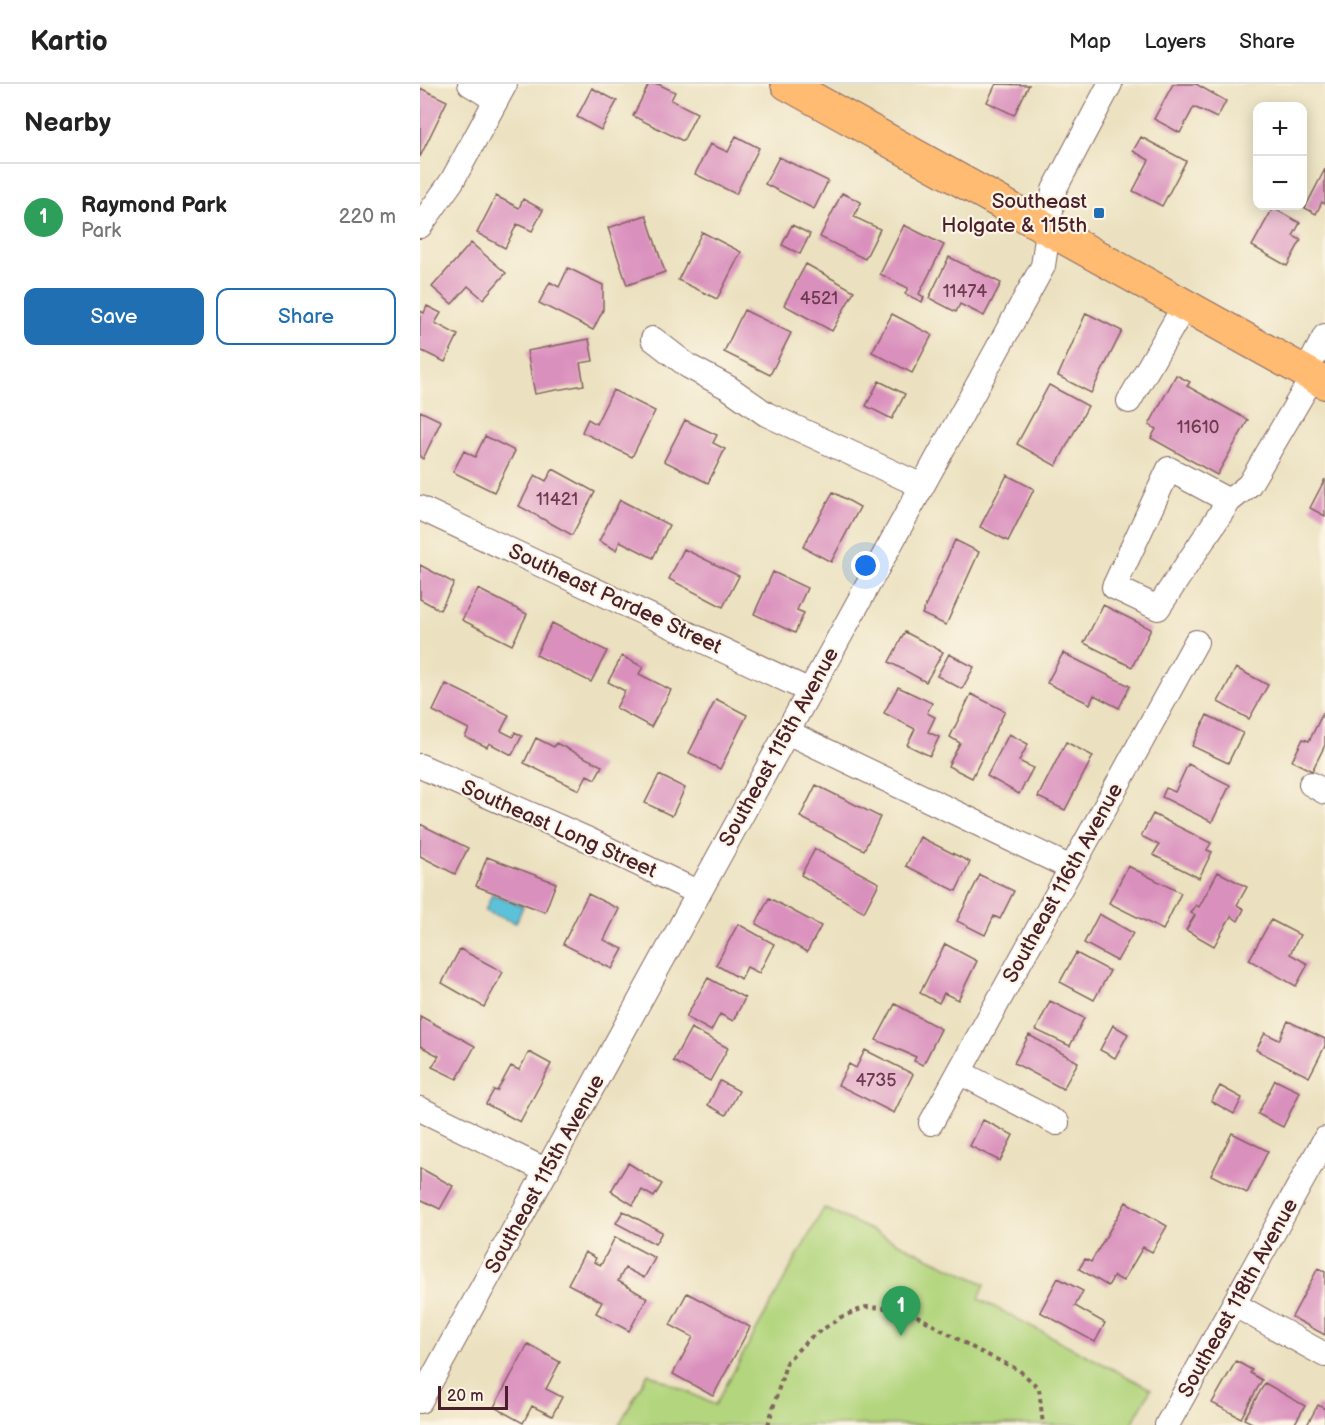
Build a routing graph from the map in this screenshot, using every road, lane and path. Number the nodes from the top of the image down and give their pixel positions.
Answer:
1 (470, 84) edge
2 (787, 84) edge
3 (1110, 84) edge
4 (501, 92) edge
5 (420, 226) edge
6 (1048, 229) junction
7 (1185, 305) junction
8 (1325, 336) edge
9 (652, 339) dead end
10 (1314, 377) edge
11 (1129, 401) dead end
12 (922, 486) junction
13 (1229, 501) junction
14 (420, 508) edge
15 (1196, 642) dead end
16 (810, 691) junction
17 (787, 732) junction
18 (420, 765) edge
19 (1071, 868) junction
20 (699, 893) junction
21 (959, 1072) junction
22 (420, 1109) edge
23 (931, 1123) dead end
24 (1057, 1123) dead end
25 (1325, 1139) edge
26 (547, 1171) junction
27 (1235, 1305) junction
28 (1325, 1355) edge
29 (420, 1401) edge
30 (768, 1425) edge
31 (1043, 1425) edge
32 (1167, 1425) edge

1 - 4 street
2 - 6 main road
3 - 6 street, Southeast 115th Avenue
4 - 5 street
6 - 7 main road
6 - 12 street, Southeast 115th Avenue
7 - 10 main road
7 - 11 street
8 - 10 street
9 - 12 street
10 - 13 street
12 - 16 street, Southeast 115th Avenue
13 - 13 street
14 - 16 street, Southeast Pardee Street
15 - 19 street, Southeast 116th Avenue
16 - 17 street, Southeast 115th Avenue
17 - 19 street
17 - 20 street, Southeast 115th Avenue
18 - 20 street, Southeast Long Street
19 - 21 street, Southeast 116th Avenue
20 - 26 street, Southeast 115th Avenue
21 - 23 street, Southeast 116th Avenue
21 - 24 street
22 - 26 street
25 - 27 street, Southeast 118th Avenue
26 - 29 street, Southeast 115th Avenue
27 - 28 street
27 - 32 street, Southeast 118th Avenue
30 - 31 path

